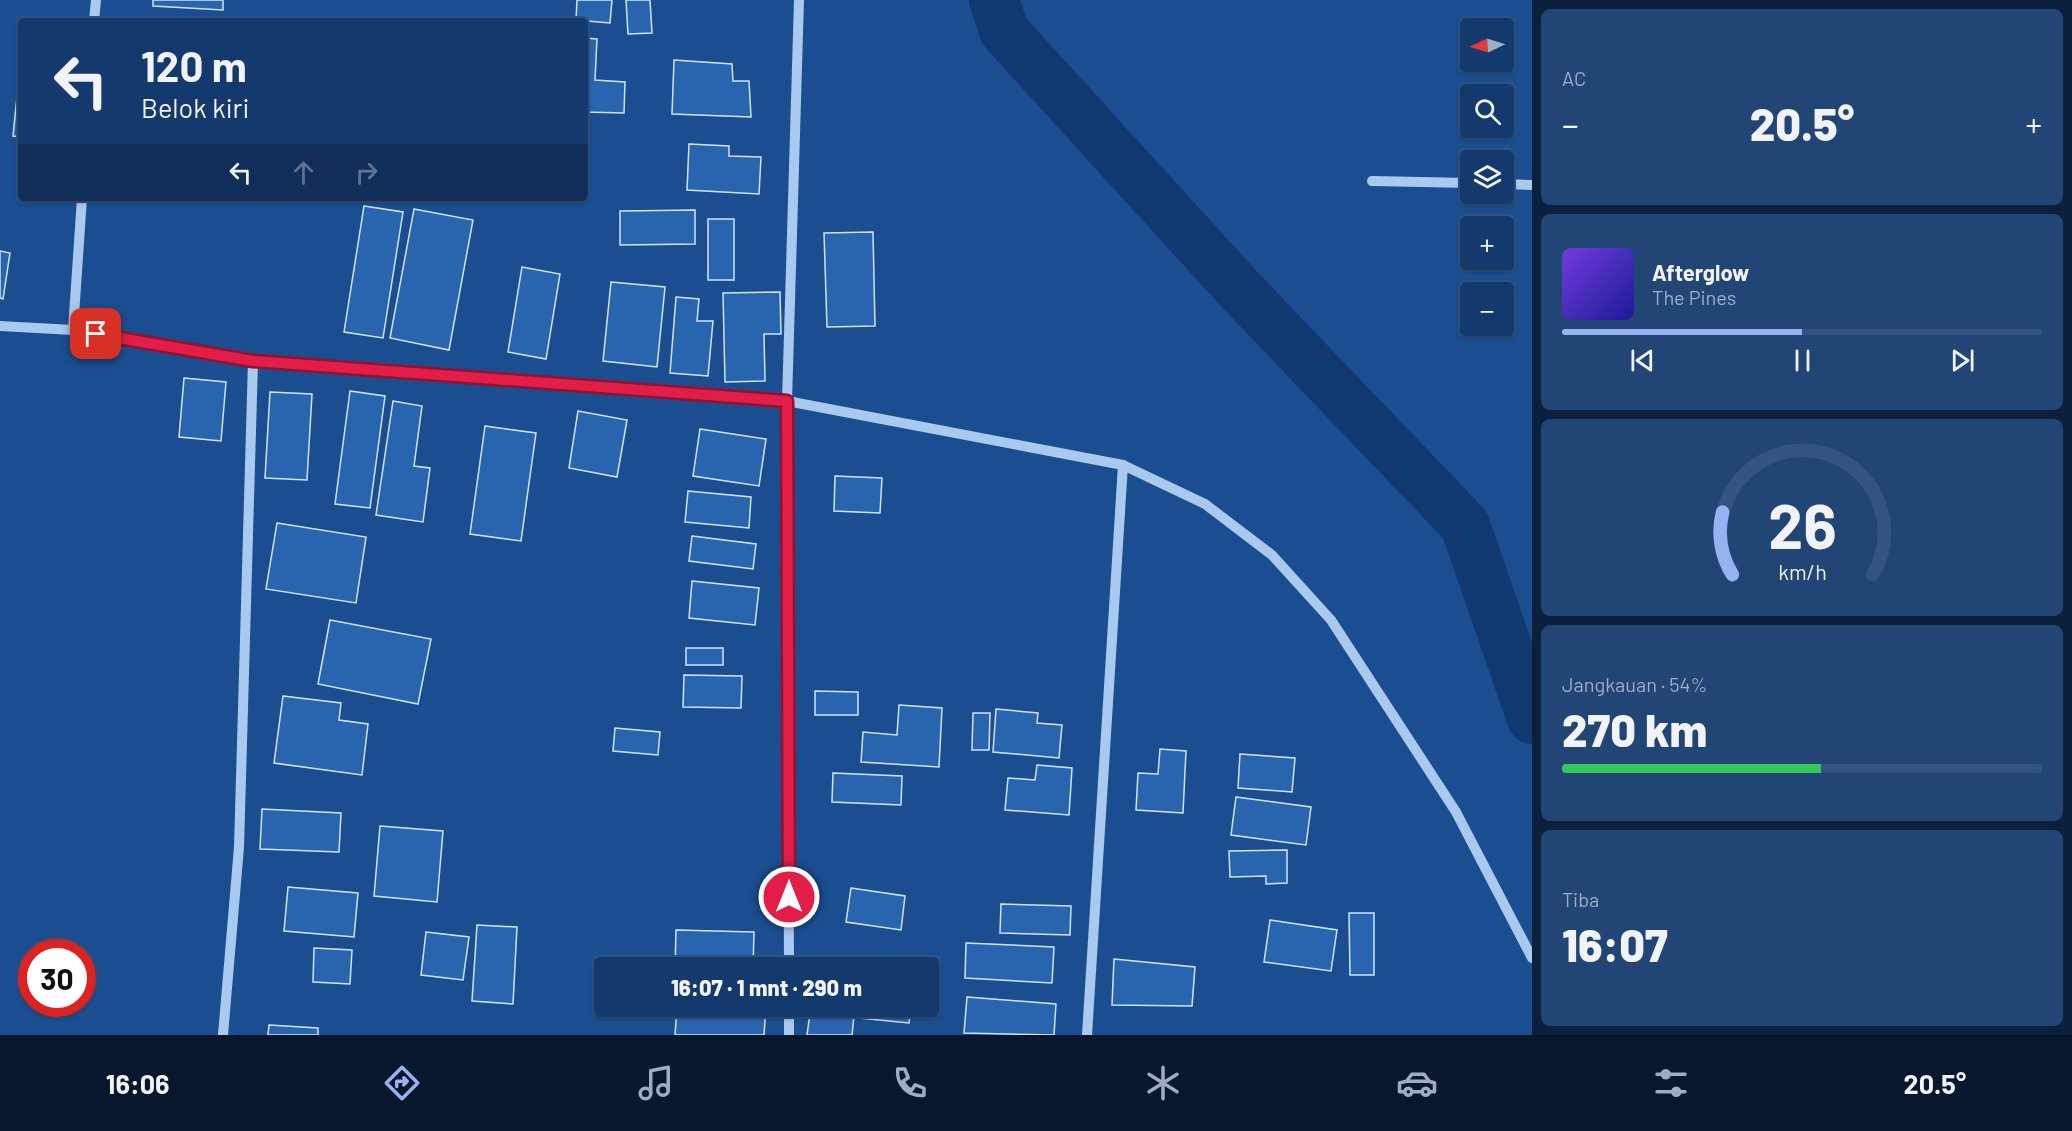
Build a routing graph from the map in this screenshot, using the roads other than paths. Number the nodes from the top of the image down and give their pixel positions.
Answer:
1 (96, 0) edge
2 (799, 0) edge
3 (94, 18) edge
4 (1372, 181) dead end
5 (1460, 183) edge
6 (1514, 184) edge
7 (1532, 185) edge
8 (82, 201) edge
9 (0, 326) edge
10 (74, 330) junction
11 (253, 361) junction
12 (787, 401) junction
13 (1123, 465) junction
14 (789, 957) edge
15 (1532, 958) edge
16 (789, 1017) edge
17 (223, 1035) edge
18 (789, 1035) edge
19 (1087, 1035) edge

1 - 3 street
2 - 12 street
4 - 5 street
6 - 7 street
8 - 10 street
9 - 10 street
10 - 11 street
11 - 12 street
11 - 17 street
12 - 13 street
12 - 14 street
13 - 15 street
13 - 19 street
16 - 18 street

